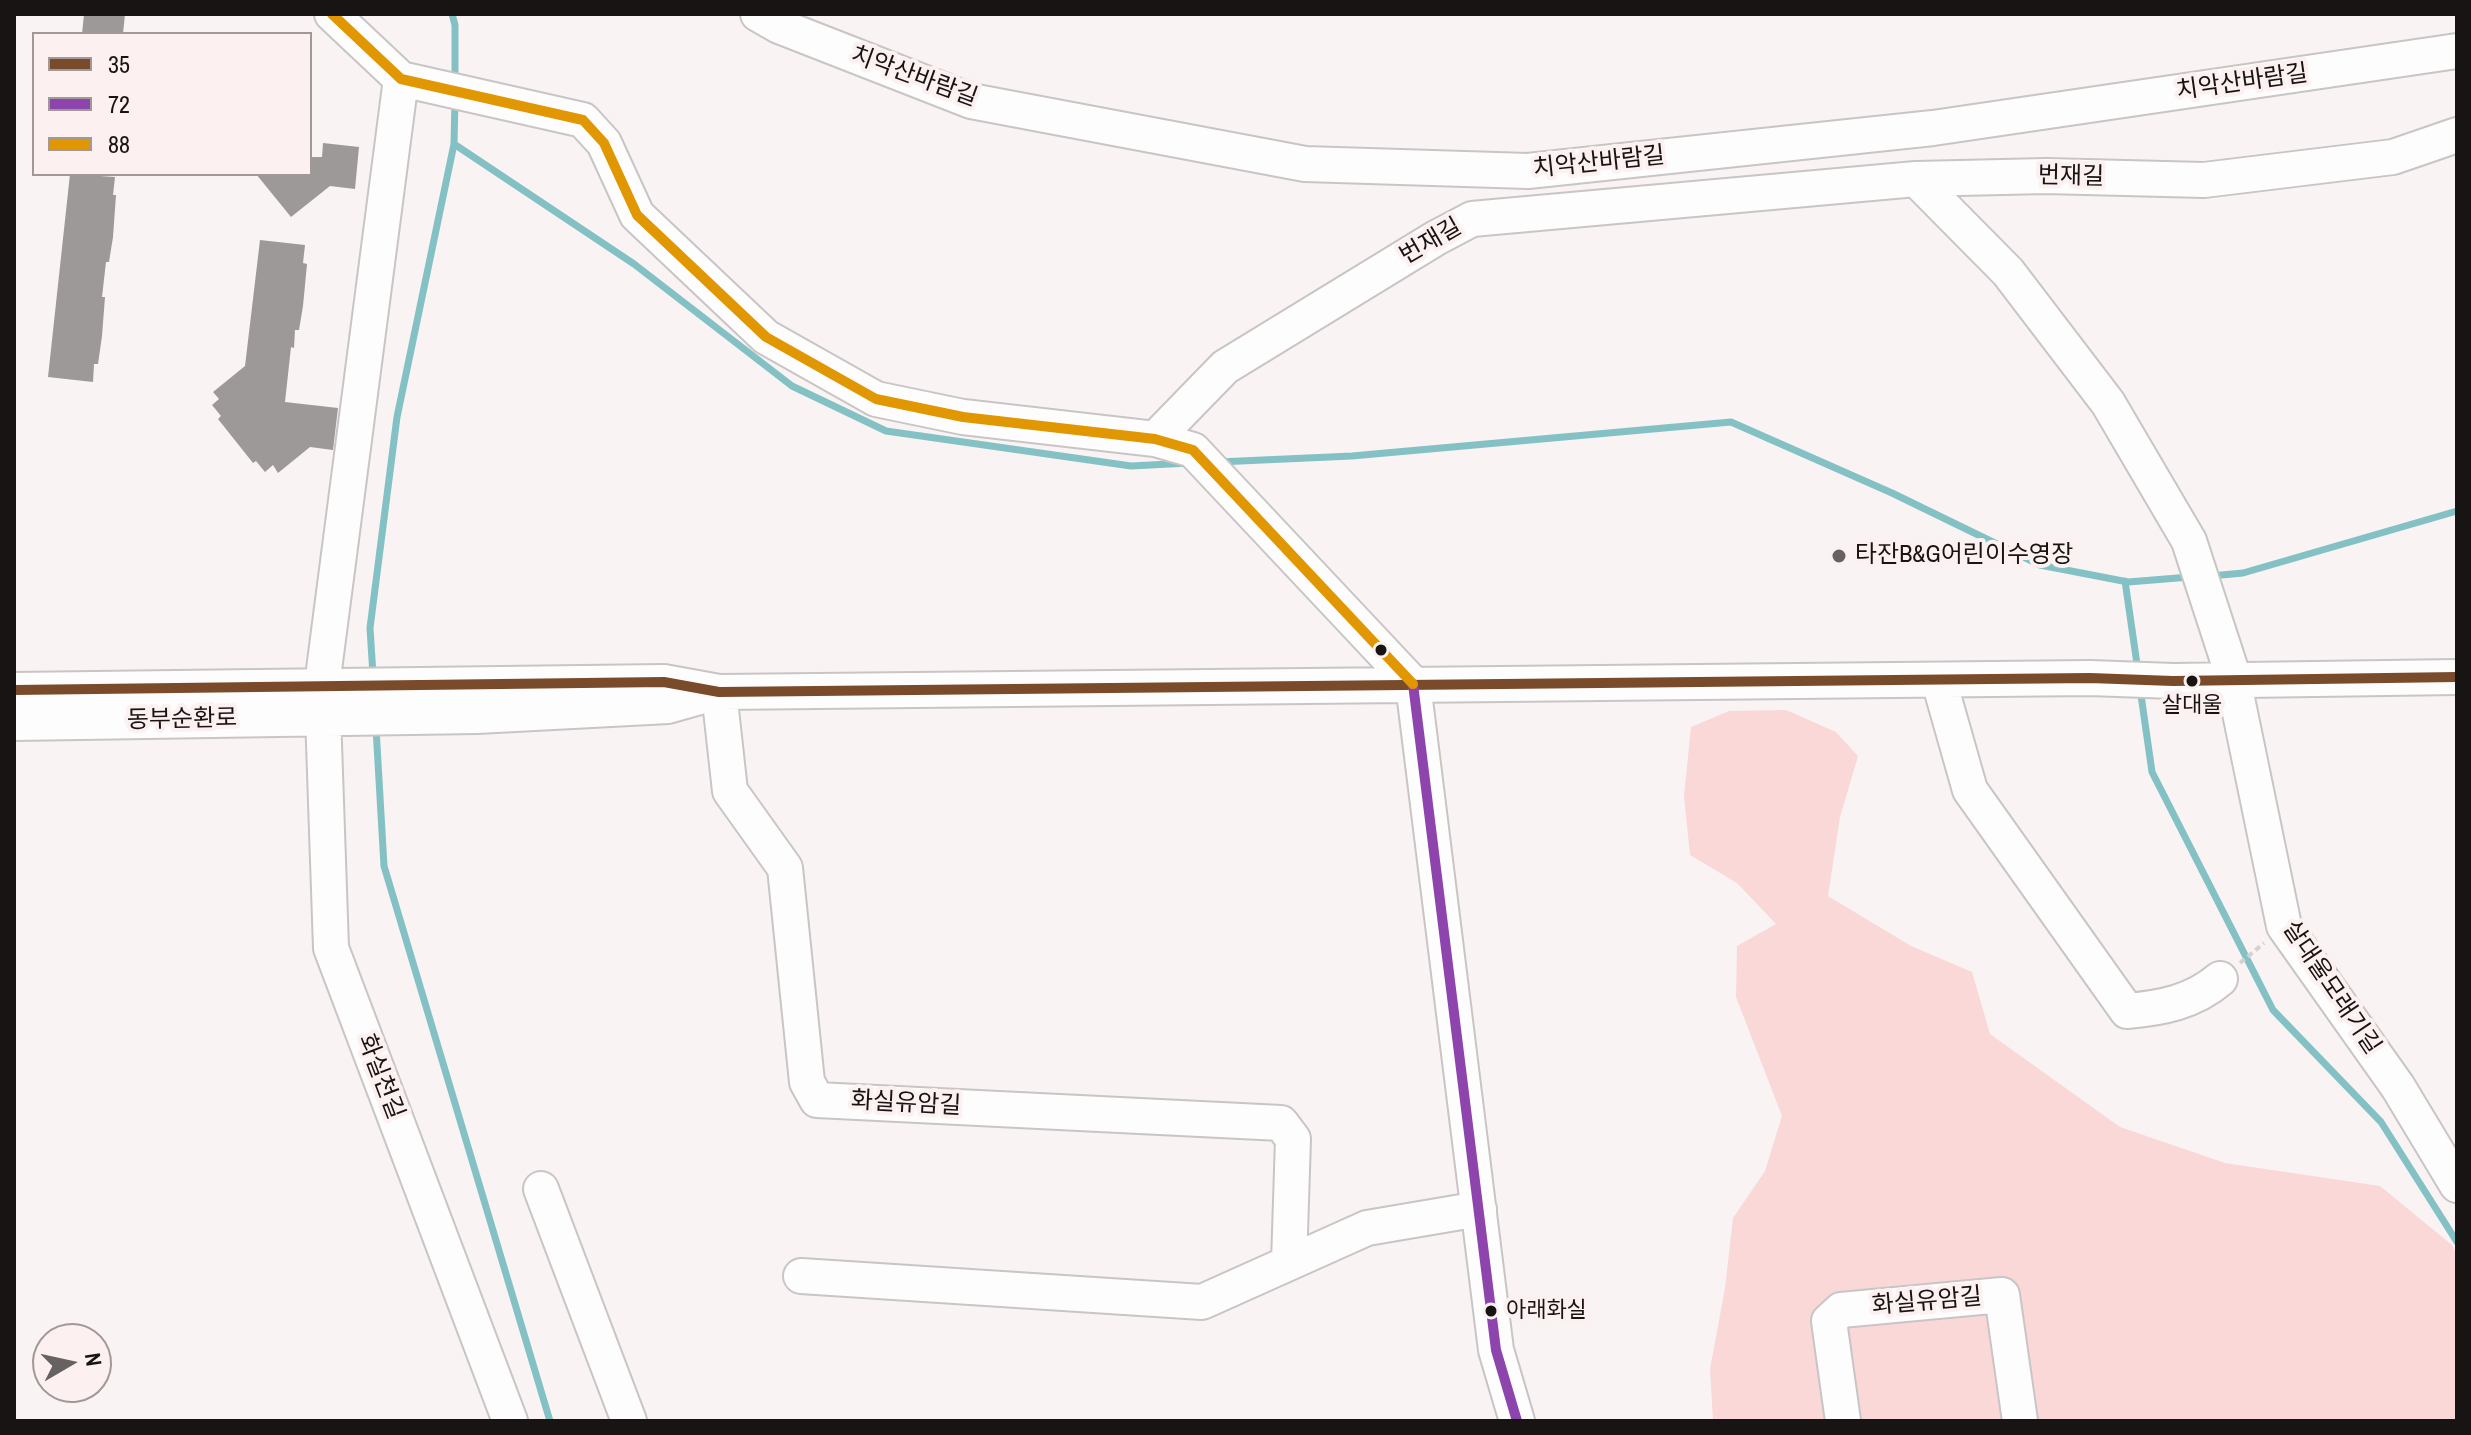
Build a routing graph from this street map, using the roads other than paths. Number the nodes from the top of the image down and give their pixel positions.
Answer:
1 (332, 14) edge
2 (758, 14) edge
3 (2457, 51) edge
4 (410, 81) junction
5 (2457, 135) edge
6 (1916, 179) junction
7 (1155, 439) junction
8 (2232, 674) junction
9 (2457, 677) edge
10 (1939, 681) junction
11 (1413, 684) junction
12 (14, 690) edge
13 (719, 692) junction
14 (336, 701) junction
15 (14, 723) edge
16 (2220, 979) dead end
17 (2457, 1185) edge
18 (541, 1189) dead end
19 (1479, 1209) junction
20 (1289, 1263) junction
21 (801, 1276) dead end
22 (510, 1421) edge
23 (629, 1421) edge
24 (1517, 1421) edge
25 (1843, 1421) edge
26 (2020, 1421) edge

1 - 4 street
2 - 3 street, 치악산바람길
4 - 7 street
4 - 14 street, 화실천길
5 - 6 street, 번재길
6 - 7 street, 번재길
6 - 8 street, 살대울모래기길
7 - 11 street
8 - 9 street
8 - 10 street
8 - 17 street, 살대울모래기길
10 - 11 street
10 - 16 street
11 - 13 street
11 - 19 street
12 - 14 street, 동부순환로
13 - 14 street
13 - 20 street, 화실유암길
14 - 15 street, 동부순환로
14 - 22 street, 화실천길
18 - 23 street
19 - 20 street
19 - 24 street
20 - 21 street
25 - 26 street, 화실유암길

